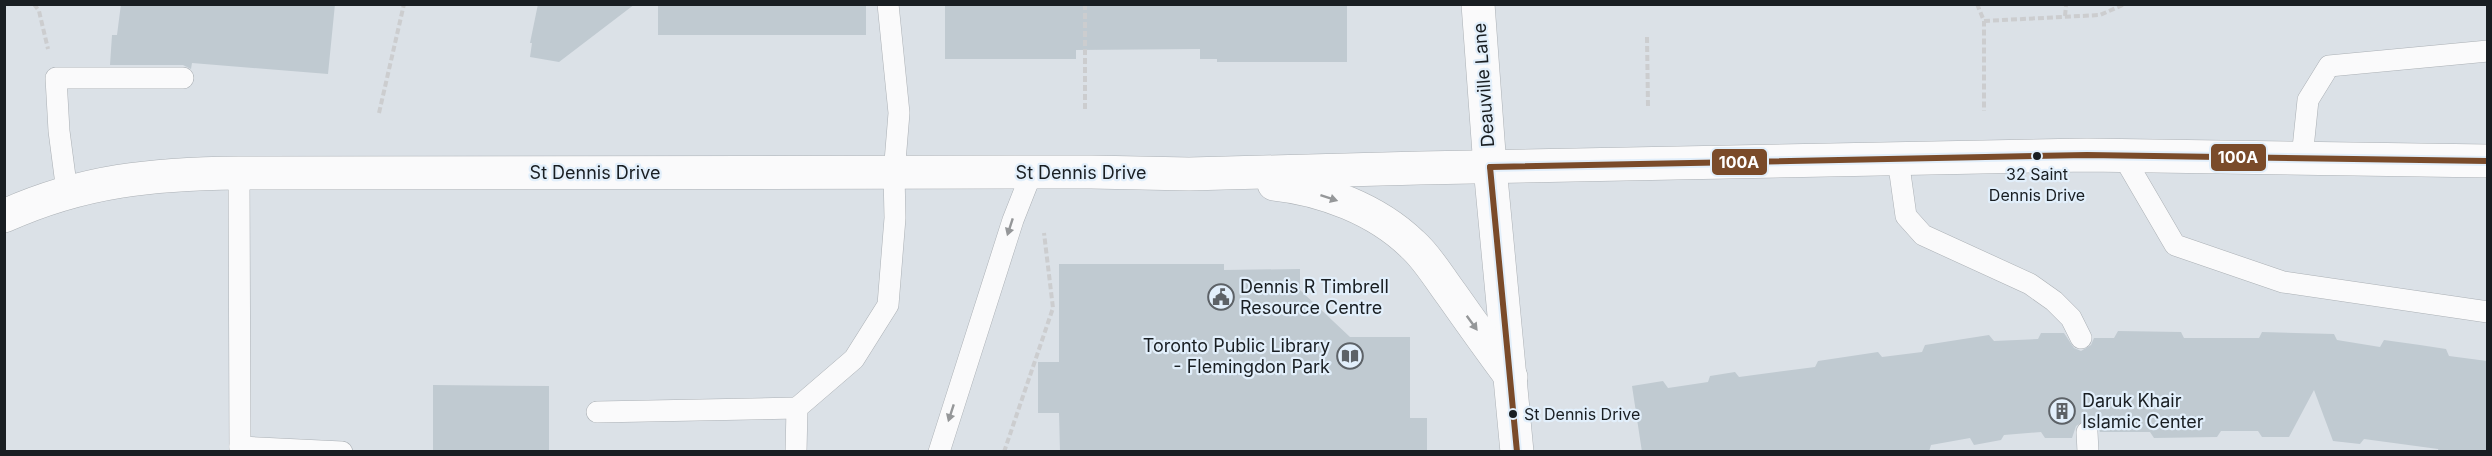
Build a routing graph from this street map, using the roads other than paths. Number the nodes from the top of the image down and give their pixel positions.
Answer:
1 (888, 4) edge
2 (1478, 4) edge
3 (2487, 51) edge
4 (183, 78) dead end
5 (2123, 156) junction
6 (2302, 158) junction
7 (1898, 159) junction
8 (2487, 161) edge
9 (1490, 167) junction
10 (239, 172) junction
11 (1032, 172) junction
12 (894, 174) junction
13 (1189, 174) junction
14 (67, 192) junction
15 (4, 216) edge
16 (2487, 312) edge
17 (2081, 338) dead end
18 (1511, 377) junction
19 (797, 408) junction
20 (597, 412) dead end
21 (240, 449) edge
22 (342, 452) edge
23 (796, 452) edge
24 (939, 452) edge
25 (1517, 452) edge

1 - 12 lane
2 - 9 street, Deauville Lane
3 - 6 lane
4 - 14 lane
5 - 6 street, St Dennis Drive
5 - 7 street, St Dennis Drive
5 - 16 lane
6 - 8 street, St Dennis Drive
7 - 9 street, St Dennis Drive
7 - 17 lane
9 - 13 street, St Dennis Drive
9 - 18 street, Deauville Lane
10 - 12 street, St Dennis Drive
10 - 14 street, St Dennis Drive
10 - 21 lane
11 - 12 street, St Dennis Drive
11 - 13 street, St Dennis Drive
11 -> 24 lane
12 - 19 lane
13 -> 18 street
14 - 15 street, St Dennis Drive
18 - 25 street, Deauville Lane
19 - 20 lane
19 - 23 lane
21 - 22 lane

